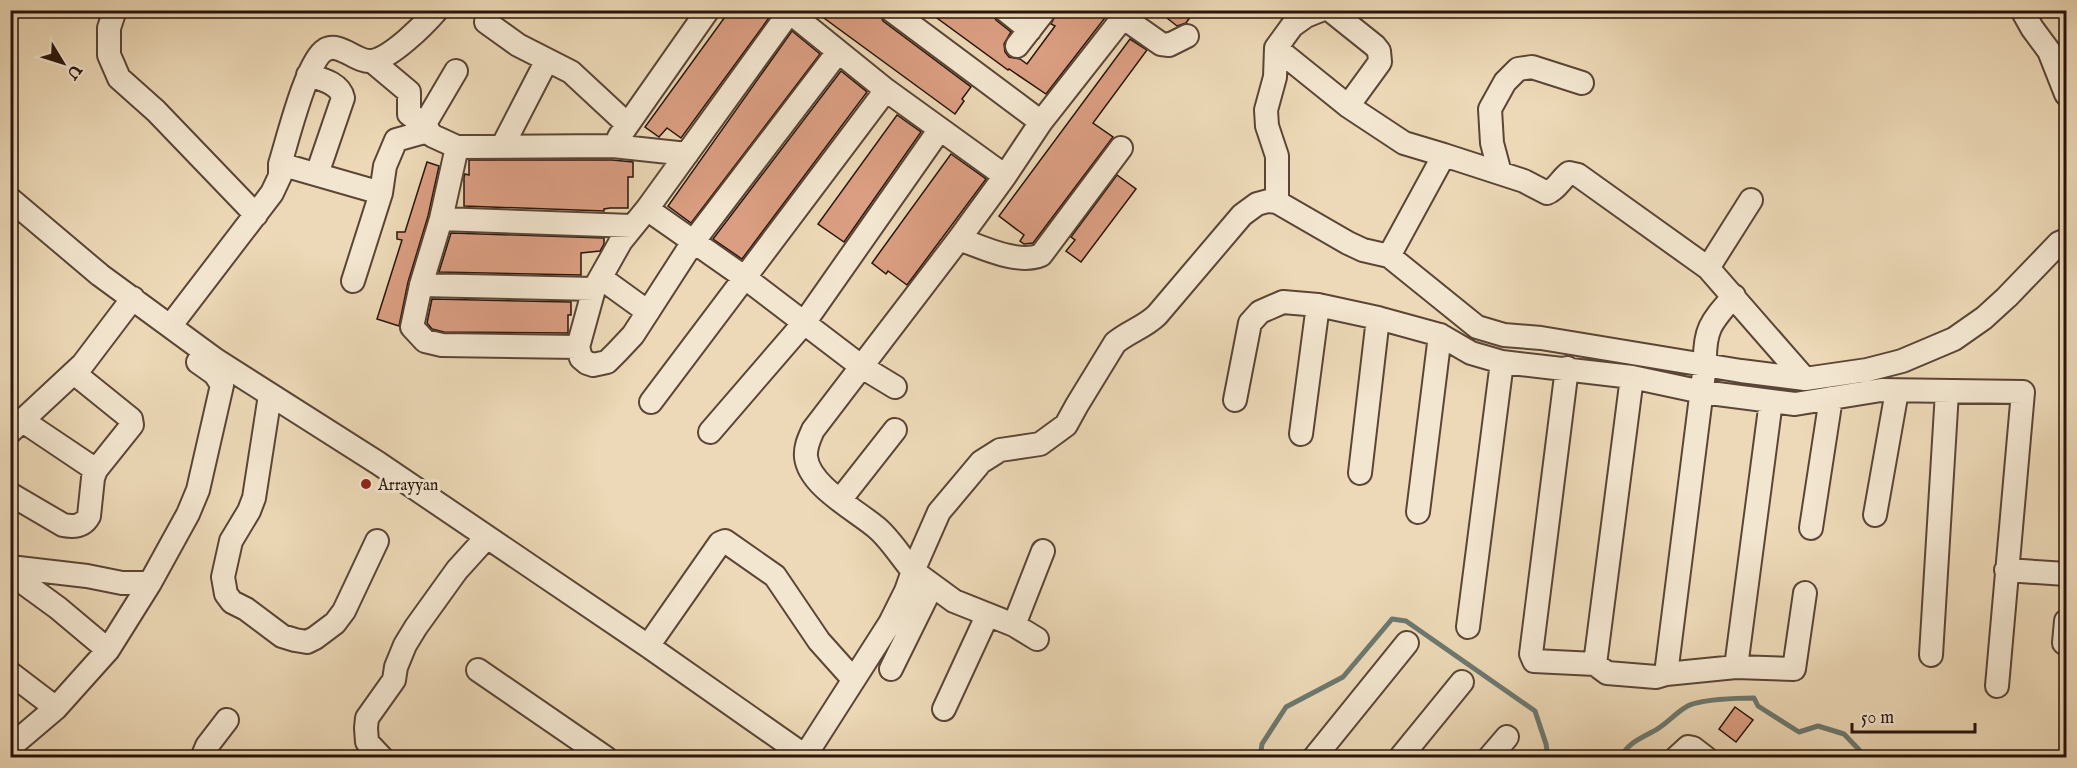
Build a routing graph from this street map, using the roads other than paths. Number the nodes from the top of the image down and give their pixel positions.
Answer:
1 (115, 10) edge
2 (437, 10) edge
3 (891, 10) edge
4 (1005, 10) edge
5 (1045, 10) edge
6 (1321, 10) edge
7 (1330, 10) edge
8 (2022, 10) edge
9 (789, 11) edge
10 (698, 14) edge
11 (1126, 14) edge
12 (486, 22) dead end
13 (1188, 36) dead end
14 (1276, 48) junction
15 (838, 52) junction
16 (547, 60) junction
17 (372, 61) junction
18 (456, 71) dead end
19 (308, 75) junction
20 (1582, 83) dead end
21 (886, 90) junction
22 (2067, 94) edge
23 (1348, 106) junction
24 (1041, 122) junction
25 (627, 124) junction
26 (427, 126) junction
27 (940, 129) junction
28 (613, 146) junction
29 (457, 147) junction
30 (502, 147) junction
31 (1121, 148) dead end
32 (687, 154) junction
33 (1444, 155) junction
34 (280, 164) junction
35 (1500, 173) junction
36 (317, 174) junction
37 (1005, 176) junction
38 (381, 193) junction
39 (10, 198) edge
40 (1751, 200) dead end
41 (1277, 202) junction
42 (648, 209) junction
43 (255, 215) junction
44 (441, 219) junction
45 (632, 226) junction
46 (959, 239) junction
47 (2066, 240) edge
48 (693, 242) junction
49 (1389, 256) junction
50 (1708, 268) junction
51 (744, 277) junction
52 (353, 280) dead end
53 (598, 283) junction
54 (421, 285) junction
55 (1734, 297) junction
56 (133, 298) junction
57 (1318, 305) junction
58 (648, 312) junction
59 (1378, 318) junction
60 (804, 323) junction
61 (168, 332) junction
62 (1440, 335) junction
63 (578, 347) junction
64 (1502, 362) junction
65 (1705, 365) junction
66 (862, 367) junction
67 (1567, 368) junction
68 (74, 373) junction
69 (1632, 377) junction
70 (1805, 379) junction
71 (896, 387) dead end
72 (1897, 391) junction
73 (1702, 392) junction
74 (1947, 392) junction
75 (270, 395) junction
76 (1831, 398) junction
77 (1235, 400) dead end
78 (1772, 401) junction
79 (651, 402) dead end
80 (17, 426) edge
81 (895, 430) dead end
82 (710, 432) dead end
83 (1301, 434) dead end
84 (96, 471) junction
85 (1360, 473) dead end
86 (10, 494) edge
87 (840, 500) junction
88 (1418, 513) dead end
89 (1875, 515) dead end
90 (1811, 528) dead end
91 (486, 538) junction
92 (377, 541) dead end
93 (1043, 551) dead end
94 (10, 567) edge
95 (2006, 570) junction
96 (912, 571) junction
97 (10, 573) edge
98 (2067, 574) edge
99 (150, 583) junction
100 (932, 586) junction
101 (1805, 592) dead end
102 (987, 616) junction
103 (2067, 621) edge
104 (1014, 625) junction
105 (1468, 627) dead end
106 (1037, 639) dead end
107 (1407, 643) dead end
108 (2064, 643) dead end
109 (648, 646) junction
110 (108, 651) junction
111 (1931, 655) dead end
112 (1595, 664) junction
113 (1736, 667) junction
114 (891, 669) dead end
115 (478, 670) dead end
116 (10, 673) edge
117 (1666, 674) junction
118 (853, 679) junction
119 (1462, 682) dead end
120 (1997, 686) dead end
121 (56, 708) junction
122 (944, 709) dead end
123 (227, 720) dead end
124 (10, 747) edge
125 (804, 757) edge
126 (202, 758) edge
127 (382, 758) edge
128 (606, 758) edge
129 (1314, 758) edge
130 (1400, 758) edge
131 (1676, 758) edge
132 (1706, 758) edge

1 - 43 street
2 - 17 street
3 - 24 street
4 - 5 street
6 - 14 street
7 - 23 street
8 - 22 street
9 - 15 street
9 - 32 street
10 - 25 street
11 - 13 street
11 - 24 street
12 - 16 street
14 - 23 street
14 - 41 street
15 - 21 street
15 - 48 street
16 - 25 street
16 - 30 street
17 - 19 street
17 - 26 street
18 - 26 street
19 - 34 street
19 - 36 street
20 - 35 street
21 - 27 street
21 - 51 street
23 - 33 street
24 - 37 street
25 - 28 street
26 - 29 street
26 - 38 street
27 - 37 street
27 - 60 street
28 - 30 street
28 - 32 street
29 - 30 street
29 - 44 street
31 - 46 street
32 - 42 street
33 - 35 street
33 - 49 street
34 - 36 street
34 - 43 street
35 - 50 street
36 - 38 street
37 - 46 street
38 - 52 street
39 - 56 street
40 - 50 street
41 - 49 street
41 - 96 street
42 - 45 street
42 - 48 street
43 - 61 street
44 - 45 street
44 - 54 street
45 - 53 street
46 - 66 street
47 - 70 street
48 - 51 street
48 - 58 street
49 - 65 street
50 - 55 street
51 - 60 street
51 - 79 street
53 - 54 street
53 - 58 street
53 - 63 street
54 - 63 street
55 - 65 street
55 - 70 street
56 - 61 street
56 - 68 street
57 - 59 street
57 - 77 street
57 - 83 street
58 - 63 street
59 - 62 street
59 - 85 street
60 - 66 street
60 - 82 street
61 - 75 street
61 - 99 street
62 - 64 street
62 - 88 street
64 - 67 street
64 - 105 street
65 - 70 street
65 - 73 street
66 - 71 street
66 - 87 street
67 - 69 street
67 - 112 street
68 - 80 street
68 - 84 street
69 - 73 street
69 - 112 street
72 - 74 street
72 - 76 street
72 - 89 street
73 - 78 street
73 - 117 street
74 - 95 street
74 - 111 street
75 - 91 street
75 - 92 street
76 - 78 street
76 - 90 street
78 - 113 street
80 - 84 street
81 - 87 street
84 - 86 street
87 - 96 street
91 - 109 street
91 - 127 street
93 - 104 street
94 - 99 street
95 - 98 street
95 - 120 street
96 - 100 street
96 - 118 street
97 - 110 street
99 - 110 street
100 - 102 street
100 - 114 street
101 - 113 street
102 - 104 street
102 - 122 street
103 - 108 street
104 - 106 street
107 - 129 street
109 - 118 street
109 - 125 street
110 - 121 street
112 - 117 street
113 - 117 street
115 - 128 street
116 - 121 street
118 - 125 street
119 - 130 street
121 - 124 street
123 - 126 street
131 - 132 street

